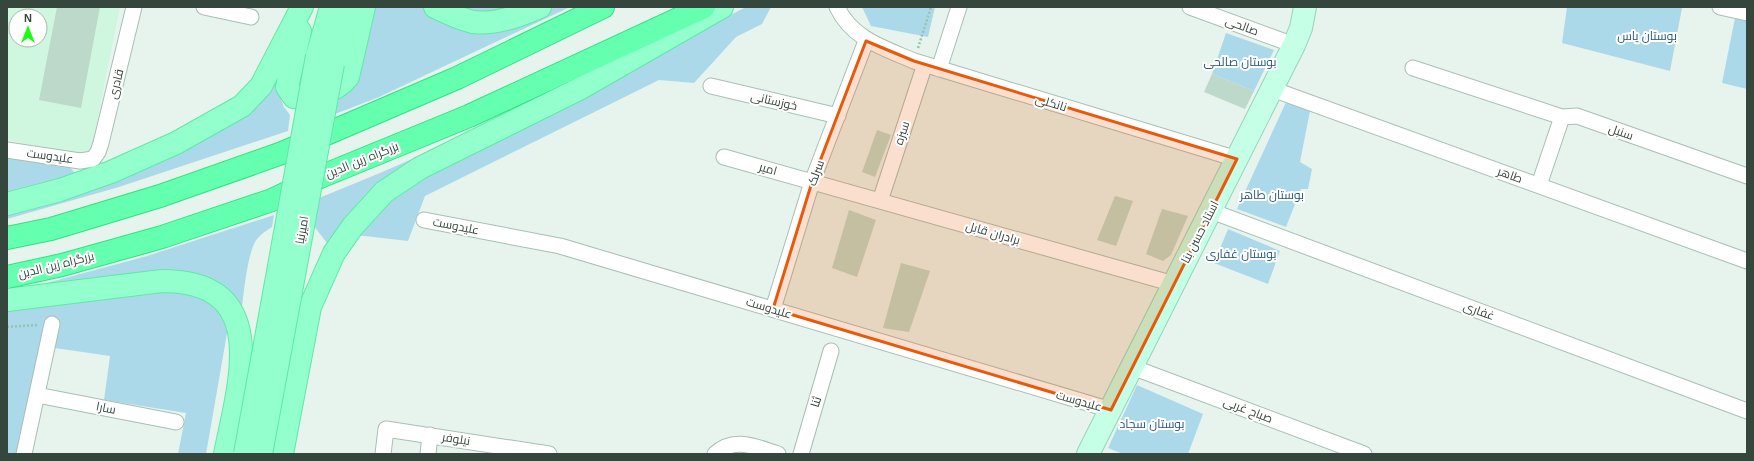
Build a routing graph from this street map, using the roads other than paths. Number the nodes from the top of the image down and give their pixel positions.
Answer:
1 (134, 7) edge
2 (204, 7) edge
3 (302, 7) edge
4 (306, 7) edge
5 (331, 7) edge
6 (347, 7) edge
7 (364, 7) edge
8 (435, 7) edge
9 (540, 7) edge
10 (603, 7) edge
11 (704, 7) edge
12 (722, 7) edge
13 (837, 7) edge
14 (958, 7) edge
15 (1190, 7) edge
16 (1720, 7) edge
17 (1306, 9) edge
18 (1747, 13) edge
19 (251, 17) dead end
20 (866, 41) junction
21 (1294, 45) junction
22 (919, 62) junction
23 (1412, 68) dead end
24 (939, 69) junction
25 (711, 86) dead end
26 (1272, 89) junction
27 (838, 116) junction
28 (1562, 117) junction
29 (7, 150) edge
30 (724, 157) dead end
31 (93, 158) joint
32 (1237, 159) junction
33 (1747, 176) edge
34 (812, 182) junction
35 (1539, 186) junction
36 (880, 201) junction
37 (7, 204) edge
38 (1211, 211) junction
39 (424, 220) dead end
40 (7, 238) edge
41 (1747, 261) edge
42 (7, 277) edge
43 (1174, 284) junction
44 (7, 300) edge
45 (773, 309) junction
46 (52, 324) road end
47 (832, 351) dead end
48 (1132, 367) junction
49 (37, 395) junction
50 (1111, 410) junction
51 (1747, 411) edge
52 (176, 422) dead end
53 (430, 435) junction
54 (717, 453) edge
55 (24, 454) edge
56 (225, 454) edge
57 (245, 454) edge
58 (261, 454) edge
59 (282, 454) edge
60 (383, 454) edge
61 (428, 454) edge
62 (549, 454) edge
63 (778, 454) edge
64 (801, 454) edge
65 (1088, 454) edge
66 (1364, 454) edge

1 - 31 street, قادری
2 - 19 street
3 - 37 main road
4 - 7 main road
5 - 57 main road, امیرنیا, bridge
6 - 58 main road, امیرنیا, bridge
8 - 9 main road
10 - 40 highway
11 - 42 highway, بزرگراه زین الدین
12 - 59 main road
13 - 20 street
14 - 24 street
15 - 21 street, صالحی
16 - 18 street
17 - 21 main road, استاد حسن بنا
20 - 22 street, نانکلی
20 - 27 street, سرلک
21 - 26 main road, استاد حسن بنا
22 - 24 street, نانکلی
22 - 36 street, سبزه
23 - 28 street, سنبل
24 - 32 street, نانکلی
25 - 27 street, خوزستانی
26 - 32 main road, استاد حسن بنا
26 - 35 street, طاهر
27 - 34 street, سرلک
28 - 33 street, سنبل
28 - 35 street
29 - 31 street, علیدوست
30 - 34 street, امیر
32 - 38 main road, استاد حسن بنا
34 - 36 street, برادران قابل
34 - 45 street, سرلک
35 - 41 street, طاهر
36 - 43 street, برادران قابل
38 - 43 main road, استاد حسن بنا
38 - 51 street, غفاری
39 - 45 street, علیدوست
43 - 48 main road, استاد حسن بنا
44 - 56 main road
45 - 50 street, علیدوست
46 - 49 street
47 - 64 street, ثنا
48 - 50 main road, استاد حسن بنا
48 - 66 street, صباح غربی
49 - 52 street, سارا
49 - 55 street
50 - 65 main road, استاد حسن بنا
53 - 60 street, نیلوفر
53 - 61 street
53 - 62 street, نیلوفر
54 - 63 street

